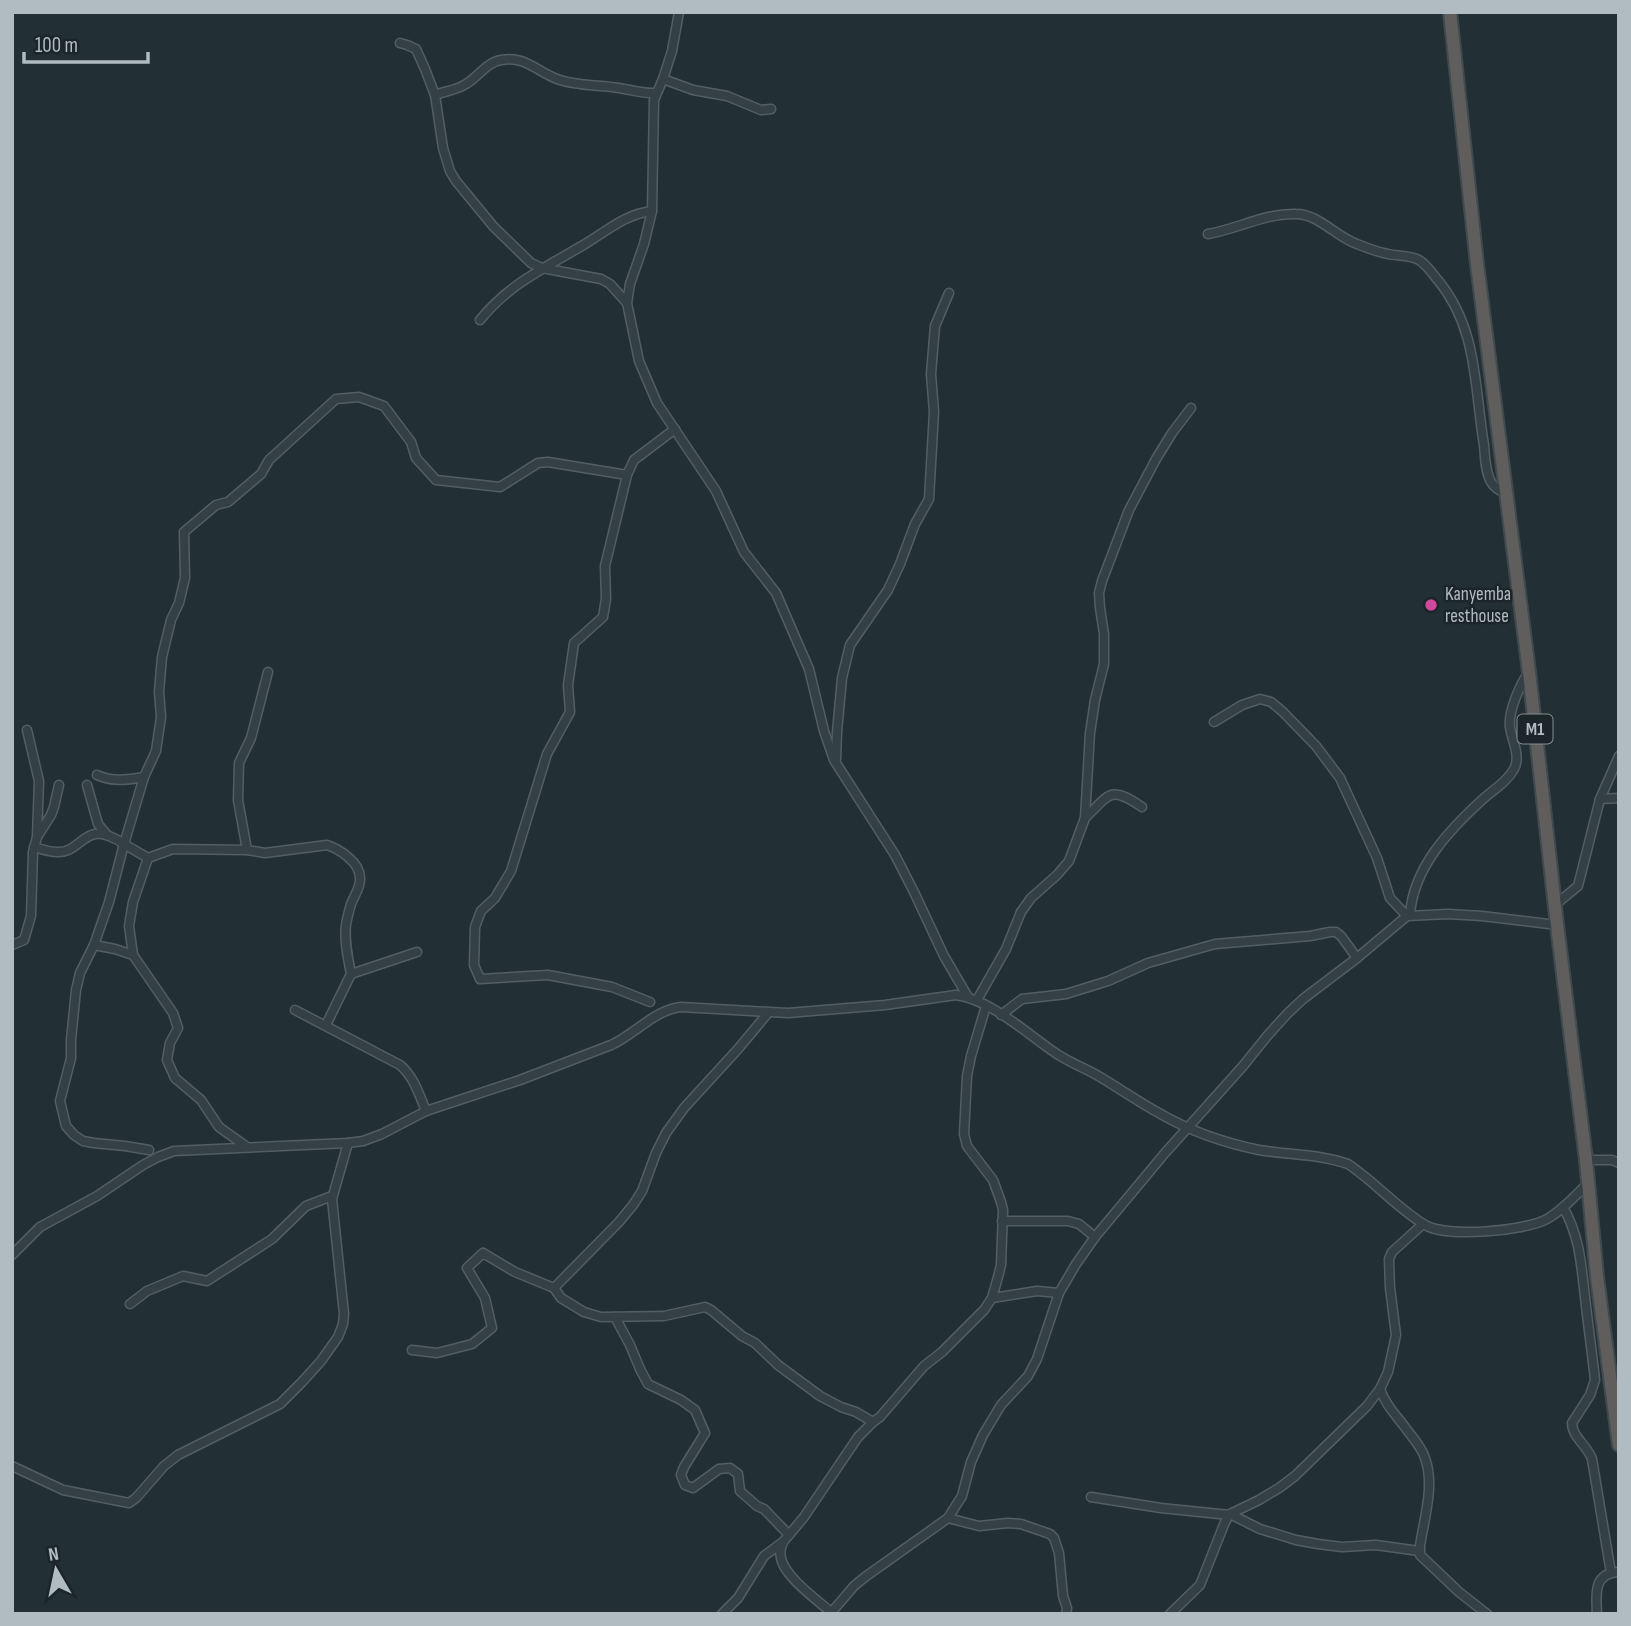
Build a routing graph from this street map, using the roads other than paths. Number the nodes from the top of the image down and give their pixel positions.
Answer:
1 (679, 12) edge
2 (1450, 12) edge
3 (400, 43) dead end
4 (663, 79) junction
5 (656, 93) junction
6 (435, 95) junction
7 (771, 109) dead end
8 (652, 211) junction
9 (1208, 234) dead end
10 (542, 268) junction
11 (949, 293) dead end
12 (627, 303) junction
13 (480, 320) dead end
14 (1191, 408) dead end
15 (675, 429) junction
16 (627, 475) junction
17 (1507, 494) junction
18 (268, 672) dead end
19 (1529, 672) junction
20 (1213, 722) dead end
21 (27, 730) dead end
22 (1619, 756) edge
23 (837, 766) junction
24 (97, 775) dead end
25 (144, 777) junction
26 (59, 785) dead end
27 (87, 785) dead end
28 (1619, 798) edge
29 (1600, 799) junction
30 (1142, 807) dead end
31 (1086, 818) junction
32 (107, 835) junction
33 (37, 837) junction
34 (124, 844) junction
35 (34, 847) junction
36 (247, 850) junction
37 (148, 858) junction
38 (1555, 905) junction
39 (1408, 915) junction
40 (1557, 925) junction
41 (12, 945) edge
42 (94, 945) junction
43 (417, 952) dead end
44 (133, 955) junction
45 (1357, 958) junction
46 (351, 974) junction
47 (968, 997) junction
48 (977, 1000) junction
49 (650, 1002) dead end
50 (986, 1006) junction
51 (296, 1010) dead end
52 (768, 1013) junction
53 (1001, 1015) junction
54 (326, 1025) junction
55 (426, 1111) junction
56 (1189, 1127) junction
57 (348, 1143) junction
58 (247, 1147) junction
59 (149, 1150) dead end
60 (1586, 1160) junction
61 (1619, 1163) edge
62 (1588, 1183) junction
63 (332, 1196) junction
64 (1563, 1207) junction
65 (1002, 1222) junction
66 (1423, 1224) junction
67 (1095, 1237) junction
68 (12, 1255) edge
69 (554, 1288) junction
70 (1059, 1293) junction
71 (992, 1298) junction
72 (130, 1304) dead end
73 (615, 1317) junction
74 (412, 1350) dead end
75 (1380, 1389) junction
76 (873, 1422) junction
77 (1619, 1445) edge
78 (12, 1466) edge
79 (1091, 1497) dead end
80 (1230, 1514) junction
81 (948, 1518) junction
82 (786, 1538) junction
83 (1419, 1550) junction
84 (1615, 1573) edge
85 (729, 1612) edge
86 (1069, 1612) edge
87 (830, 1613) edge
88 (1170, 1614) edge
89 (1487, 1614) edge
90 (1597, 1614) edge

1 - 4 street
2 - 17 highway, M1
3 - 6 street
4 - 5 street
4 - 7 street
5 - 6 street
5 - 8 street
6 - 10 street
8 - 10 street
8 - 12 street
9 - 17 street
10 - 12 street
10 - 13 street
11 - 23 street
12 - 15 street
14 - 31 street
15 - 16 street
15 - 23 street
16 - 25 street
16 - 49 street
17 - 19 highway, M1
18 - 36 street
19 - 38 highway, M1
19 - 39 street
20 - 39 street
21 - 33 street
22 - 29 street
23 - 47 street
24 - 25 street
25 - 34 street
26 - 33 street
27 - 32 street
28 - 29 street
29 - 38 street
30 - 31 street
31 - 48 street
32 - 34 street
32 - 35 street
33 - 35 street
34 - 37 street
34 - 42 street
35 - 41 street
36 - 37 street
36 - 46 street
37 - 44 street
38 - 40 highway, M1
39 - 40 street
39 - 45 street
40 - 60 highway, M1
42 - 44 street
42 - 59 street
43 - 46 street
44 - 58 street
45 - 53 street
45 - 56 street
46 - 54 street
47 - 48 street
47 - 52 street
48 - 50 street
50 - 53 street
50 - 65 street
51 - 54 street
52 - 55 street
52 - 69 street
53 - 56 street
54 - 55 street
55 - 57 street
56 - 66 street
56 - 67 street
57 - 58 street
57 - 63 street
58 - 68 street
60 - 61 street
60 - 62 highway, M1
62 - 64 street
62 - 77 highway, M1
63 - 72 street
63 - 78 street
64 - 66 street
64 - 84 street
65 - 67 street
65 - 71 street
66 - 75 street
67 - 70 street
69 - 73 street
69 - 74 street
70 - 71 street
70 - 81 street
71 - 76 street
73 - 76 street
73 - 82 street
75 - 80 street
75 - 83 street
76 - 82 street
79 - 80 street
80 - 83 street
80 - 88 street
81 - 86 street
81 - 87 street
82 - 85 street
82 - 87 street
83 - 89 street
84 - 90 street

